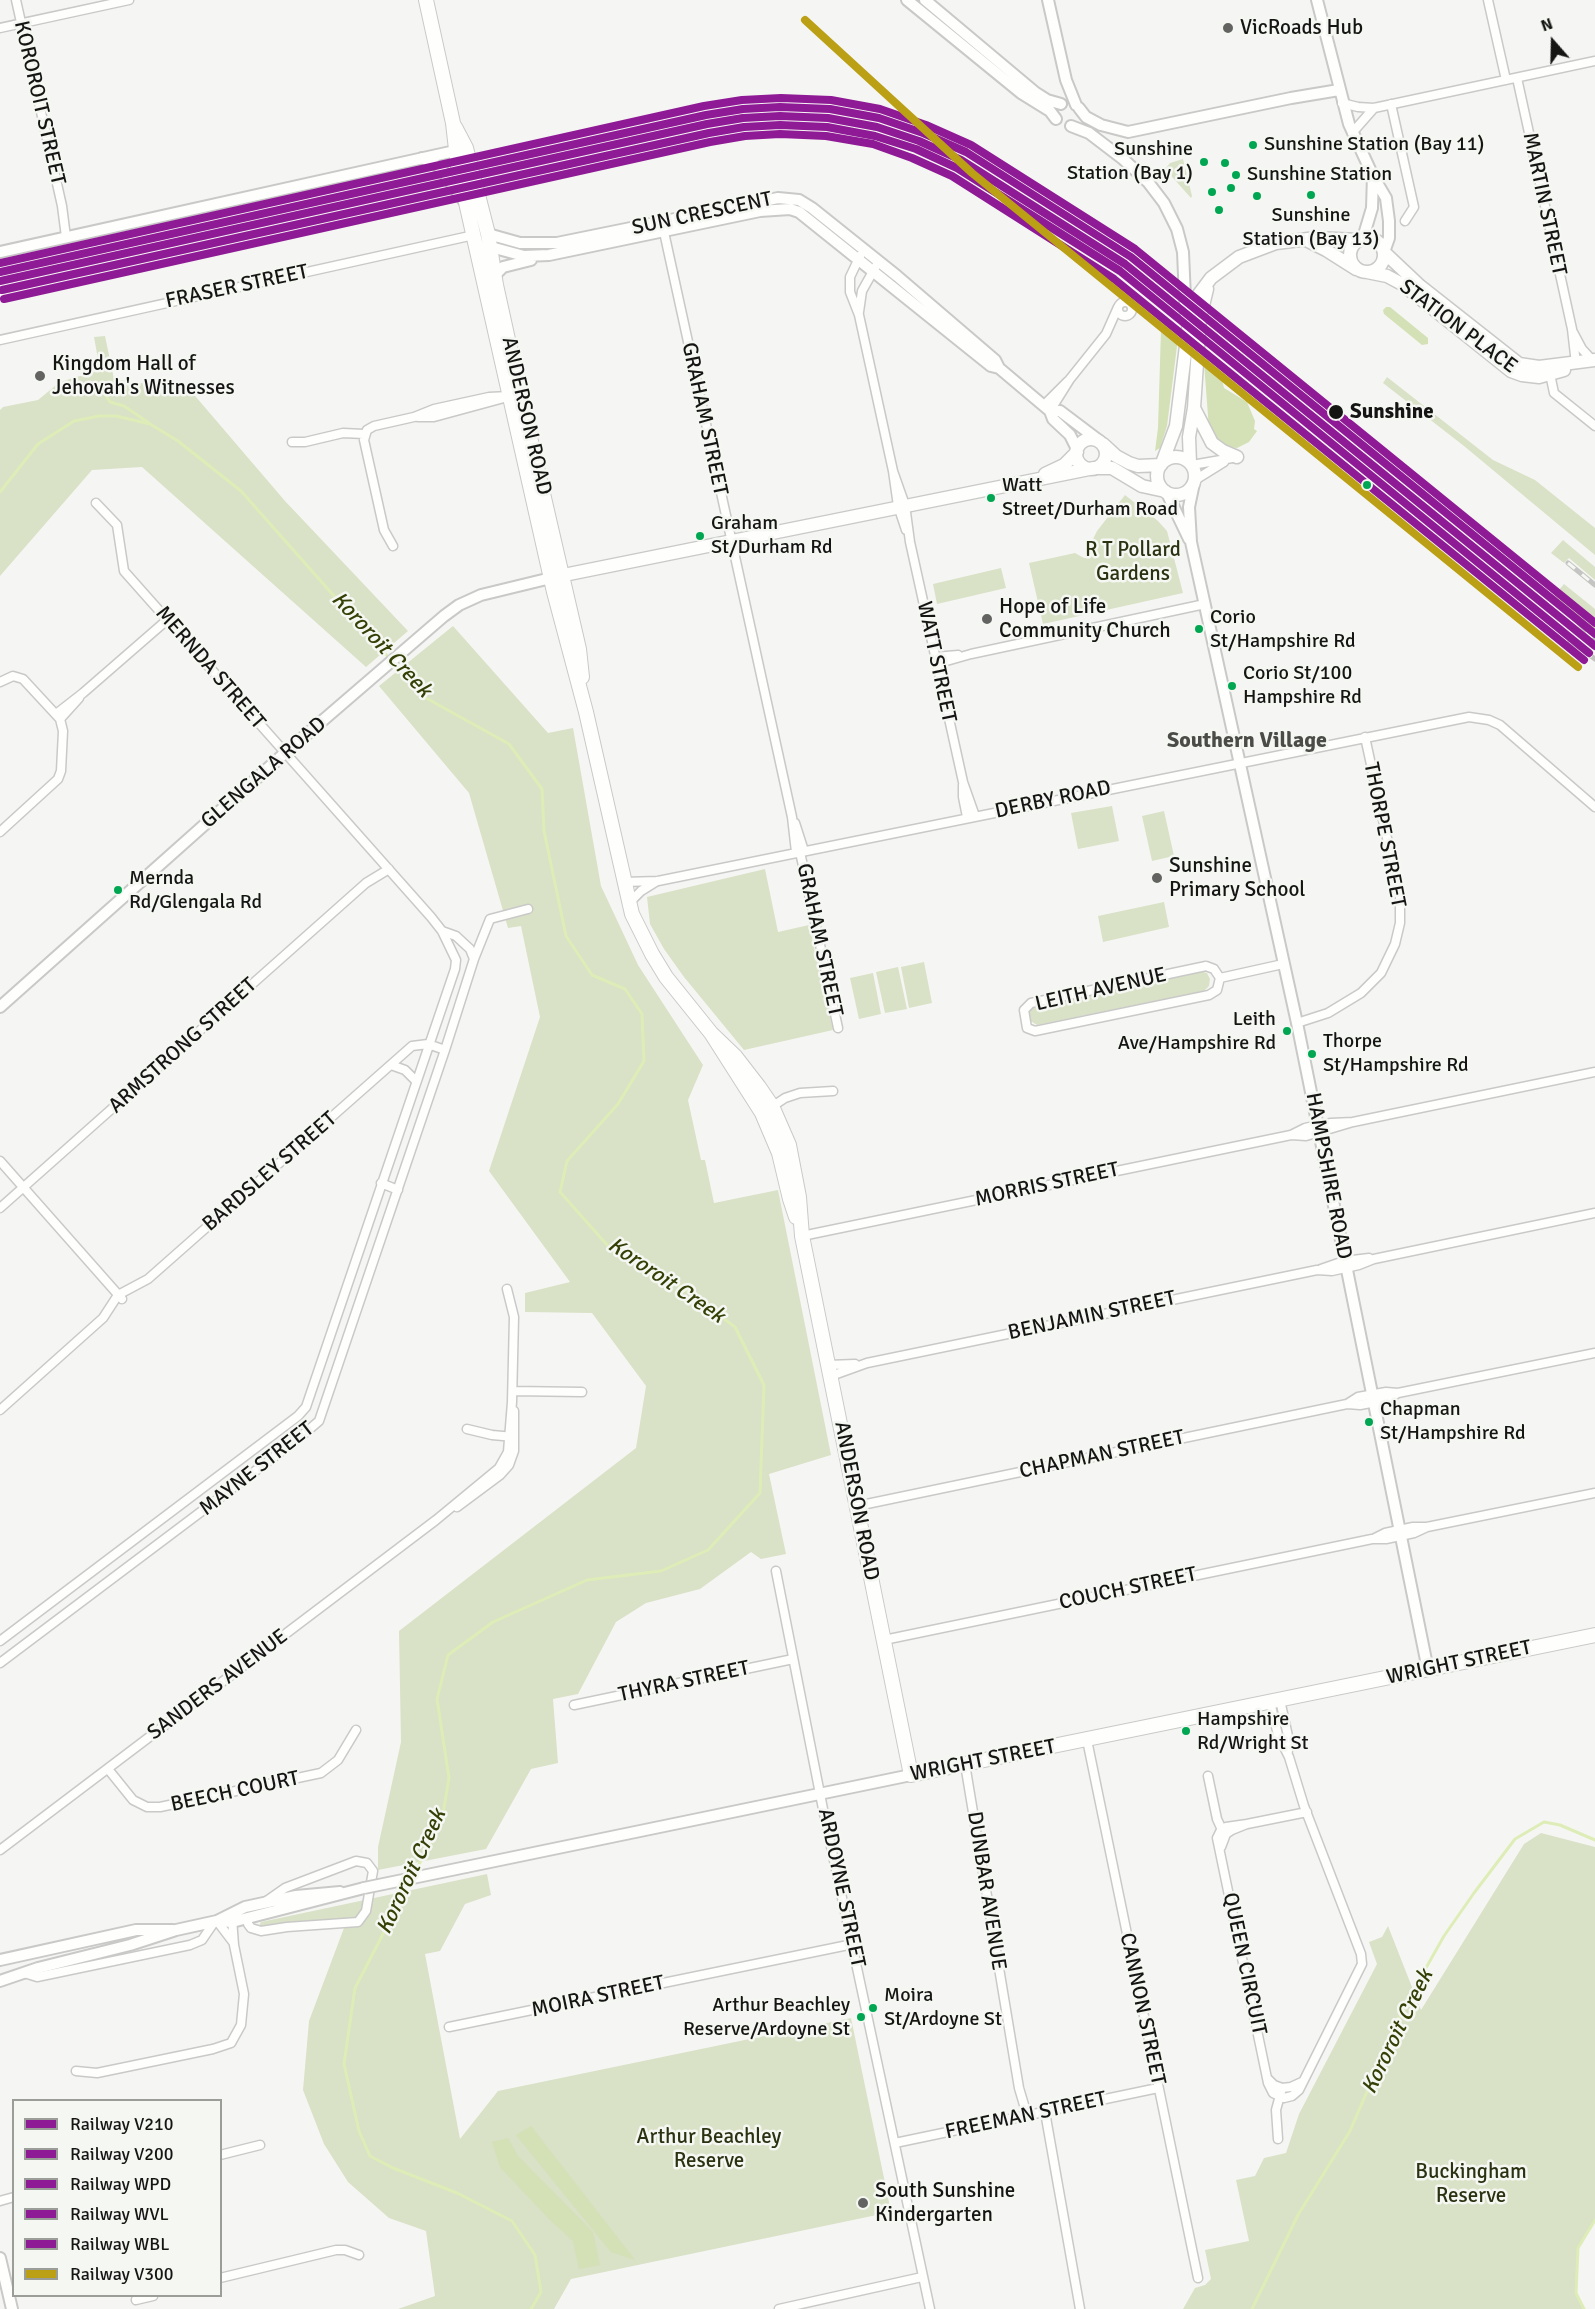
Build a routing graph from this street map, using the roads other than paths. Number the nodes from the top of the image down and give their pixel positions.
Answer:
1 (16, 0) edge
2 (129, 0) edge
3 (426, 0) edge
4 (907, 0) edge
5 (925, 0) edge
6 (1048, 0) edge
7 (1317, 0) edge
8 (1488, 0) edge
9 (22, 24) junction
10 (0, 28) edge
11 (1595, 62) edge
12 (1517, 78) junction
13 (1066, 80) junction
14 (1506, 81) junction
15 (1339, 90) junction
16 (1342, 103) junction
17 (1061, 104) junction
18 (1391, 104) junction
19 (1077, 106) junction
20 (1374, 108) junction
21 (1056, 119) junction
22 (1071, 126) junction
23 (1352, 133) junction
24 (460, 150) junction
25 (421, 158) junction
26 (464, 166) junction
27 (1373, 176) junction
28 (467, 206) junction
29 (1405, 221) dead end
30 (662, 227) junction
31 (482, 233) junction
32 (70, 236) junction
33 (1302, 239) junction
34 (1360, 239) junction
35 (0, 252) edge
36 (1384, 253) junction
37 (549, 255) junction
38 (861, 255) junction
39 (877, 268) junction
40 (1364, 271) junction
41 (495, 275) junction
42 (897, 276) junction
43 (1211, 278) junction
44 (889, 285) junction
45 (859, 315) junction
46 (1457, 320) junction
47 (1186, 327) junction
48 (1572, 329) junction
49 (1106, 334) junction
50 (0, 340) edge
51 (1594, 361) edge
52 (1576, 364) junction
53 (999, 368) junction
54 (1549, 371) junction
55 (515, 395) junction
56 (1047, 408) junction
57 (1194, 408) junction
58 (1595, 426) edge
59 (364, 434) junction
60 (292, 442) dead end
61 (1102, 443) junction
62 (1077, 451) junction
63 (1235, 458) junction
64 (1161, 464) junction
65 (1191, 464) junction
66 (1095, 468) junction
67 (1030, 480) junction
68 (1194, 482) junction
69 (1166, 492) junction
70 (96, 504) dead end
71 (902, 506) junction
72 (731, 541) junction
73 (1191, 542) junction
74 (393, 546) dead end
75 (557, 577) junction
76 (1205, 604) junction
77 (167, 620) junction
78 (936, 661) junction
79 (0, 682) edge
80 (58, 716) junction
81 (1365, 738) junction
82 (285, 753) junction
83 (1239, 763) junction
84 (1595, 807) edge
85 (971, 817) junction
86 (0, 832) edge
87 (800, 852) junction
88 (386, 866) junction
89 (658, 881) junction
90 (624, 882) junction
91 (629, 903) junction
92 (528, 909) dead end
93 (442, 931) junction
94 (474, 959) junction
95 (1283, 964) junction
96 (1220, 978) junction
97 (448, 988) junction
98 (464, 993) junction
99 (0, 1007) edge
100 (1297, 1023) junction
101 (838, 1028) dead end
102 (428, 1044) junction
103 (445, 1050) junction
104 (391, 1065) junction
105 (1595, 1072) edge
106 (416, 1081) junction
107 (833, 1091) dead end
108 (767, 1109) junction
109 (1318, 1129) junction
110 (0, 1161) edge
111 (381, 1183) junction
112 (23, 1187) junction
113 (398, 1190) junction
114 (0, 1208) edge
115 (1595, 1213) edge
116 (801, 1232) junction
117 (1345, 1264) junction
118 (507, 1289) dead end
119 (120, 1297) junction
120 (1595, 1353) edge
121 (830, 1371) junction
122 (513, 1391) junction
123 (582, 1392) dead end
124 (1373, 1399) junction
125 (0, 1410) edge
126 (466, 1429) dead end
127 (512, 1436) junction
128 (1595, 1493) edge
129 (857, 1506) junction
130 (1400, 1533) junction
131 (776, 1572) dead end
132 (1595, 1635) edge
133 (884, 1640) junction
134 (0, 1641) edge
135 (793, 1659) junction
136 (0, 1663) edge
137 (1428, 1670) junction
138 (1275, 1701) junction
139 (574, 1705) dead end
140 (356, 1730) dead end
141 (1087, 1740) junction
142 (965, 1764) junction
143 (108, 1769) junction
144 (911, 1775) junction
145 (1208, 1776) dead end
146 (820, 1794) junction
147 (1306, 1809) junction
148 (1223, 1832) junction
149 (0, 1850) edge
150 (340, 1892) junction
151 (265, 1902) junction
152 (232, 1918) junction
153 (248, 1918) junction
154 (216, 1921) junction
155 (176, 1930) junction
156 (853, 1944) junction
157 (234, 1945) junction
158 (0, 1960) edge
159 (24, 1973) junction
160 (0, 1981) edge
161 (449, 2027) dead end
162 (76, 2071) dead end
163 (1158, 2088) junction
164 (1280, 2092) junction
165 (1045, 2112) junction
166 (1024, 2116) junction
167 (1278, 2139) dead end
168 (895, 2143) junction
169 (260, 2145) dead end
170 (222, 2154) edge
171 (359, 2255) dead end
172 (0, 2258) edge
173 (922, 2277) junction
174 (222, 2278) edge
175 (1198, 2278) dead end
176 (798, 2307) edge
177 (785, 2308) edge
178 (12, 2309) edge
179 (930, 2309) edge
180 (1080, 2309) edge

1 - 9 street, KOROROIT STREET
2 - 9 street
3 - 24 main road, ANDERSON ROAD
4 - 21 street
5 - 17 street
6 - 13 street
7 - 15 street
8 - 14 street
9 - 10 street
9 - 32 street, KOROROIT STREET
11 - 12 street
12 - 14 street
12 - 48 street, MARTIN STREET
13 - 17 street
13 - 19 street
14 - 18 street
15 - 16 street
15 - 19 street
16 - 20 street
16 - 23 street
17 - 19 street
17 - 21 street
18 - 20 street
18 - 29 street
19 - 22 street
20 - 23 street
21 - 22 street
22 - 47 street
23 - 27 street
24 - 25 street
24 - 26 main road, ANDERSON ROAD
25 - 28 street
25 - 32 street
26 - 28 main road, ANDERSON ROAD
26 - 31 main road, ANDERSON ROAD
27 - 34 street
27 - 36 street
28 - 31 main road, ANDERSON ROAD
30 - 31 street, SUN CRESCENT
30 - 37 street, SUN CRESCENT
30 - 38 street, SUN CRESCENT
30 - 72 street, GRAHAM STREET
31 - 37 street, SUN CRESCENT
31 - 41 main road, ANDERSON ROAD
31 - 50 street, FRASER STREET
31 - 55 main road, ANDERSON ROAD
32 - 35 street
33 - 34 main road
33 - 40 main road
33 - 43 main road
34 - 36 main road, STATION PLACE
34 - 40 main road
36 - 40 main road
36 - 46 main road, STATION PLACE
37 - 41 street
38 - 39 street, SUN CRESCENT
38 - 45 street, WATT STREET
39 - 42 street, SUN CRESCENT
39 - 44 street, SUN CRESCENT
39 - 45 street, WATT STREET
40 - 46 main road, STATION PLACE
41 - 55 main road, ANDERSON ROAD
42 - 44 street
42 - 53 street, SUN CRESCENT
43 - 47 main road
43 - 57 main road
44 - 53 street, SUN CRESCENT
45 - 71 street, WATT STREET
46 - 54 main road, STATION PLACE
47 - 64 main road
48 - 51 street, MARTIN STREET
48 - 52 street, MARTIN STREET
49 - 49 street
49 - 56 street
51 - 52 main road
52 - 54 main road
53 - 56 street, SUN CRESCENT
54 - 58 street
55 - 59 street
55 - 75 main road, ANDERSON ROAD
56 - 61 street, SUN CRESCENT
56 - 62 street, SUN CRESCENT
57 - 63 main road
57 - 65 main road
59 - 60 street
59 - 74 street
61 - 62 main road
61 - 64 main road, SUN CRESCENT
61 - 66 main road
62 - 66 main road
62 - 67 main road
63 - 65 street
63 - 68 street
64 - 65 main road
64 - 69 main road
65 - 68 main road
66 - 67 main road
66 - 69 main road
67 - 71 main road
68 - 69 main road
68 - 73 street, HAMPSHIRE ROAD
69 - 73 street, HAMPSHIRE ROAD
70 - 77 street, MERNDA STREET
71 - 72 main road
71 - 78 street, WATT STREET
72 - 75 main road
72 - 87 street, GRAHAM STREET
73 - 76 street, HAMPSHIRE ROAD
75 - 82 street, GLENGALA ROAD
75 - 90 main road, ANDERSON ROAD
76 - 78 street
76 - 83 street, HAMPSHIRE ROAD
77 - 80 street
77 - 82 street, MERNDA STREET
78 - 85 street, WATT STREET
79 - 80 street
80 - 86 street
81 - 83 street, DERBY ROAD
81 - 84 street, DERBY ROAD
81 - 100 street, THORPE STREET
82 - 88 street, MERNDA STREET
82 - 99 street, GLENGALA ROAD
83 - 85 street, DERBY ROAD
83 - 95 street, HAMPSHIRE ROAD
85 - 87 street, DERBY ROAD
87 - 89 street, DERBY ROAD
87 - 101 street, GRAHAM STREET
88 - 93 street, MERNDA STREET
88 - 112 street, ARMSTRONG STREET
89 - 90 street, DERBY ROAD
89 - 91 street, DERBY ROAD
90 - 91 main road, ANDERSON ROAD
91 - 108 main road, ANDERSON ROAD
92 - 94 street, MAYNE STREET
93 - 94 street
93 - 97 street, MAYNE STREET
94 - 98 street, MAYNE STREET
95 - 96 street
95 - 100 street, HAMPSHIRE ROAD
96 - 96 street, LEITH AVENUE
97 - 98 street
97 - 102 street, MAYNE STREET
98 - 103 street, MAYNE STREET
100 - 109 street, HAMPSHIRE ROAD
102 - 103 street
102 - 104 street, BARDSLEY STREET
102 - 106 street, MAYNE STREET
103 - 113 street, MAYNE STREET
104 - 106 street
104 - 119 street, BARDSLEY STREET
105 - 109 street, MORRIS STREET
106 - 111 street, MAYNE STREET
107 - 108 street
108 - 116 main road, ANDERSON ROAD
109 - 116 street, MORRIS STREET
109 - 117 street, HAMPSHIRE ROAD
110 - 112 street
111 - 113 street
111 - 134 street, MAYNE STREET
112 - 114 street, ARMSTRONG STREET
112 - 119 street
113 - 136 street, MAYNE STREET
115 - 117 street, BENJAMIN STREET
116 - 121 main road, ANDERSON ROAD
117 - 121 street, BENJAMIN STREET
117 - 124 street, HAMPSHIRE ROAD
118 - 122 street, SANDERS AVENUE
119 - 125 street, BARDSLEY STREET
120 - 124 street, CHAPMAN STREET
121 - 129 main road, ANDERSON ROAD
122 - 123 street
122 - 127 street, SANDERS AVENUE
124 - 129 street, CHAPMAN STREET
124 - 130 street, HAMPSHIRE ROAD
126 - 127 street
127 - 143 street, SANDERS AVENUE
128 - 130 street, COUCH STREET
129 - 133 main road, ANDERSON ROAD
130 - 133 street, COUCH STREET
130 - 137 street, HAMPSHIRE ROAD
131 - 135 street, ARDOYNE STREET
132 - 137 main road, WRIGHT STREET
133 - 144 main road, ANDERSON ROAD
135 - 139 street, THYRA STREET
135 - 146 street, ARDOYNE STREET
137 - 138 main road, WRIGHT STREET
138 - 141 main road, WRIGHT STREET
138 - 147 street
140 - 143 street, BEECH COURT
141 - 142 main road, WRIGHT STREET
141 - 163 street, CANNON STREET
142 - 144 main road, WRIGHT STREET
142 - 166 street, DUNBAR AVENUE
143 - 149 street, SANDERS AVENUE
144 - 146 street, WRIGHT STREET
145 - 148 street
146 - 150 street, WRIGHT STREET, bridge
146 - 156 street, ARDOYNE STREET
147 - 148 street
147 - 164 street
148 - 164 street, QUEEN CIRCUIT
150 - 151 street, WRIGHT STREET
150 - 153 street, WRIGHT STREET
151 - 152 street, WRIGHT STREET
151 - 153 street
151 - 153 street, WRIGHT STREET
152 - 153 street, WRIGHT STREET
152 - 154 street, WRIGHT STREET
152 - 157 street
154 - 155 street, WRIGHT STREET
154 - 157 street
154 - 159 street, WRIGHT STREET
155 - 158 street, WRIGHT STREET
155 - 159 street, WRIGHT STREET
156 - 161 street, MOIRA STREET
156 - 168 street, ARDOYNE STREET
157 - 162 street
159 - 160 street, WRIGHT STREET
163 - 165 street, FREEMAN STREET
163 - 175 street, CANNON STREET
164 - 167 street
165 - 166 street, FREEMAN STREET
165 - 180 street
166 - 168 street, FREEMAN STREET
168 - 173 street, ARDOYNE STREET
169 - 170 street
171 - 174 street
172 - 178 street
173 - 176 street
173 - 179 street, ARDOYNE STREET
176 - 177 street

